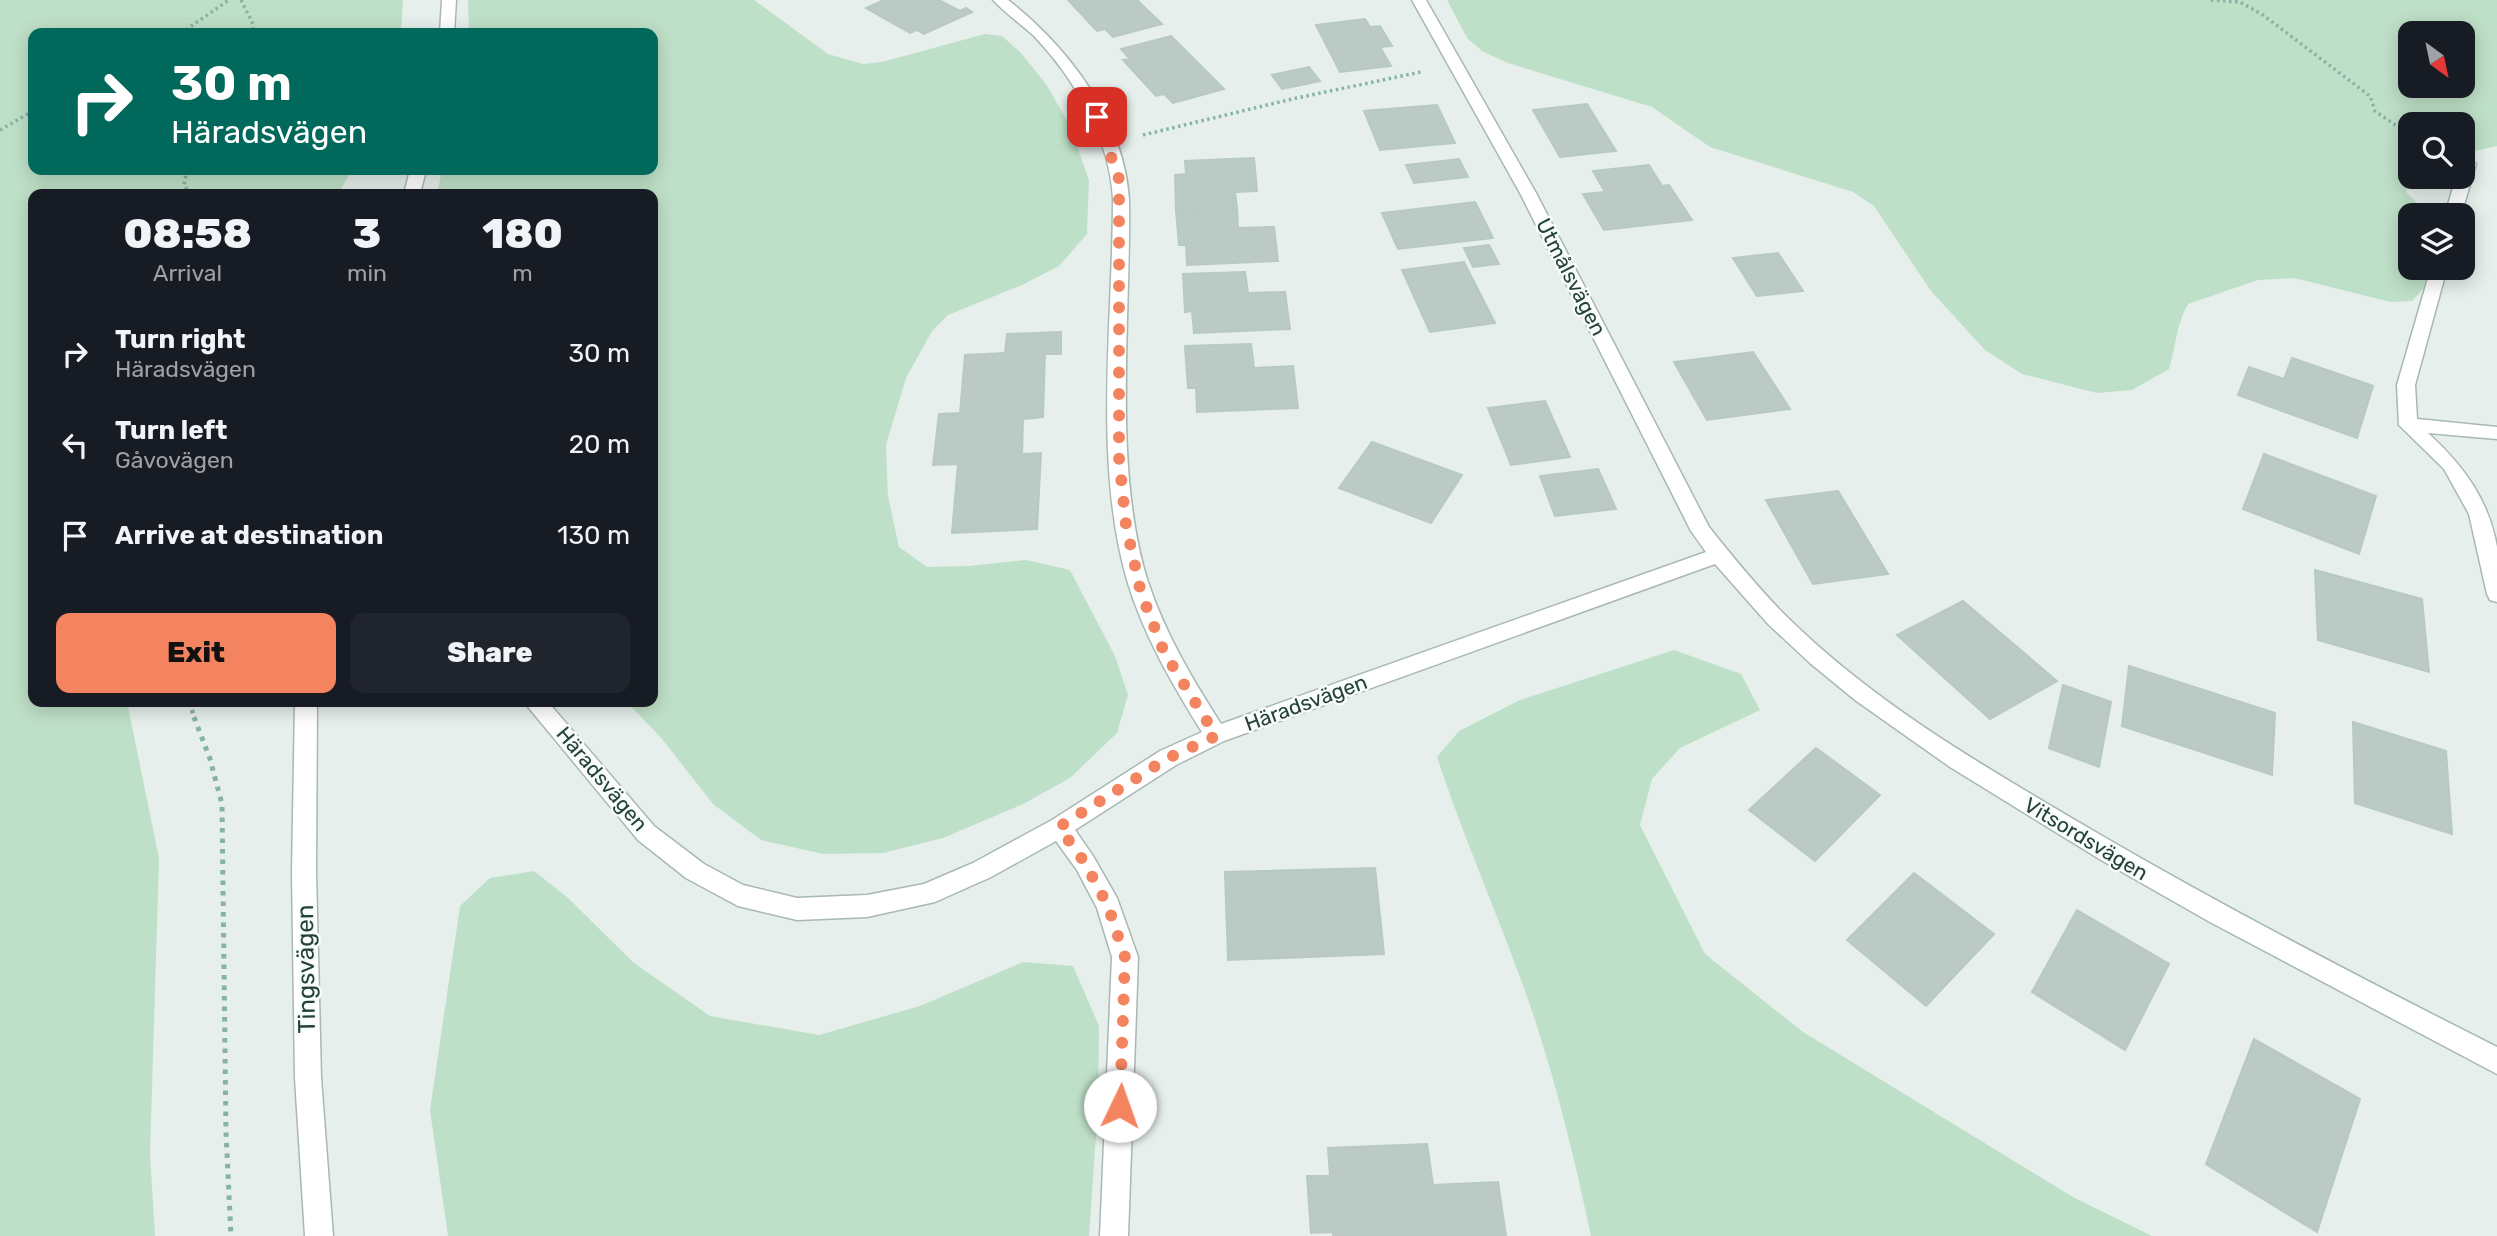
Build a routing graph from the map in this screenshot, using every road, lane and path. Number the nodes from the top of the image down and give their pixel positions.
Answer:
1 (229, 0) edge
2 (241, 0) edge
3 (449, 0) edge
4 (1000, 0) edge
5 (1419, 0) edge
6 (2211, 0) edge
7 (188, 28) edge
8 (253, 28) edge
9 (447, 28) edge
10 (1457, 67) junction
11 (28, 114) edge
12 (2398, 127) edge
13 (0, 130) edge
14 (1108, 144) junction
15 (2436, 280) edge
16 (2408, 425) junction
17 (2497, 433) edge
18 (1718, 555) junction
19 (2497, 594) edge
20 (190, 707) edge
21 (306, 707) edge
22 (539, 707) edge
23 (1216, 736) junction
24 (1059, 827) junction
25 (2497, 1061) edge
26 (231, 1236) edge
27 (319, 1236) edge
28 (1114, 1236) edge

1 - 7 path
2 - 8 path
3 - 9 street
4 - 14 street
5 - 10 street, Utmålsvägen
6 - 12 path
10 - 14 path
10 - 18 street, Utmålsvägen
11 - 13 path
14 - 23 street
15 - 16 street
16 - 17 street
16 - 19 street
18 - 23 street, Häradsvägen
18 - 25 street, Vitsordsvägen
20 - 26 path
21 - 27 street, Tingsvägen
22 - 24 street, Häradsvägen
23 - 24 street, Häradsvägen
24 - 28 street

